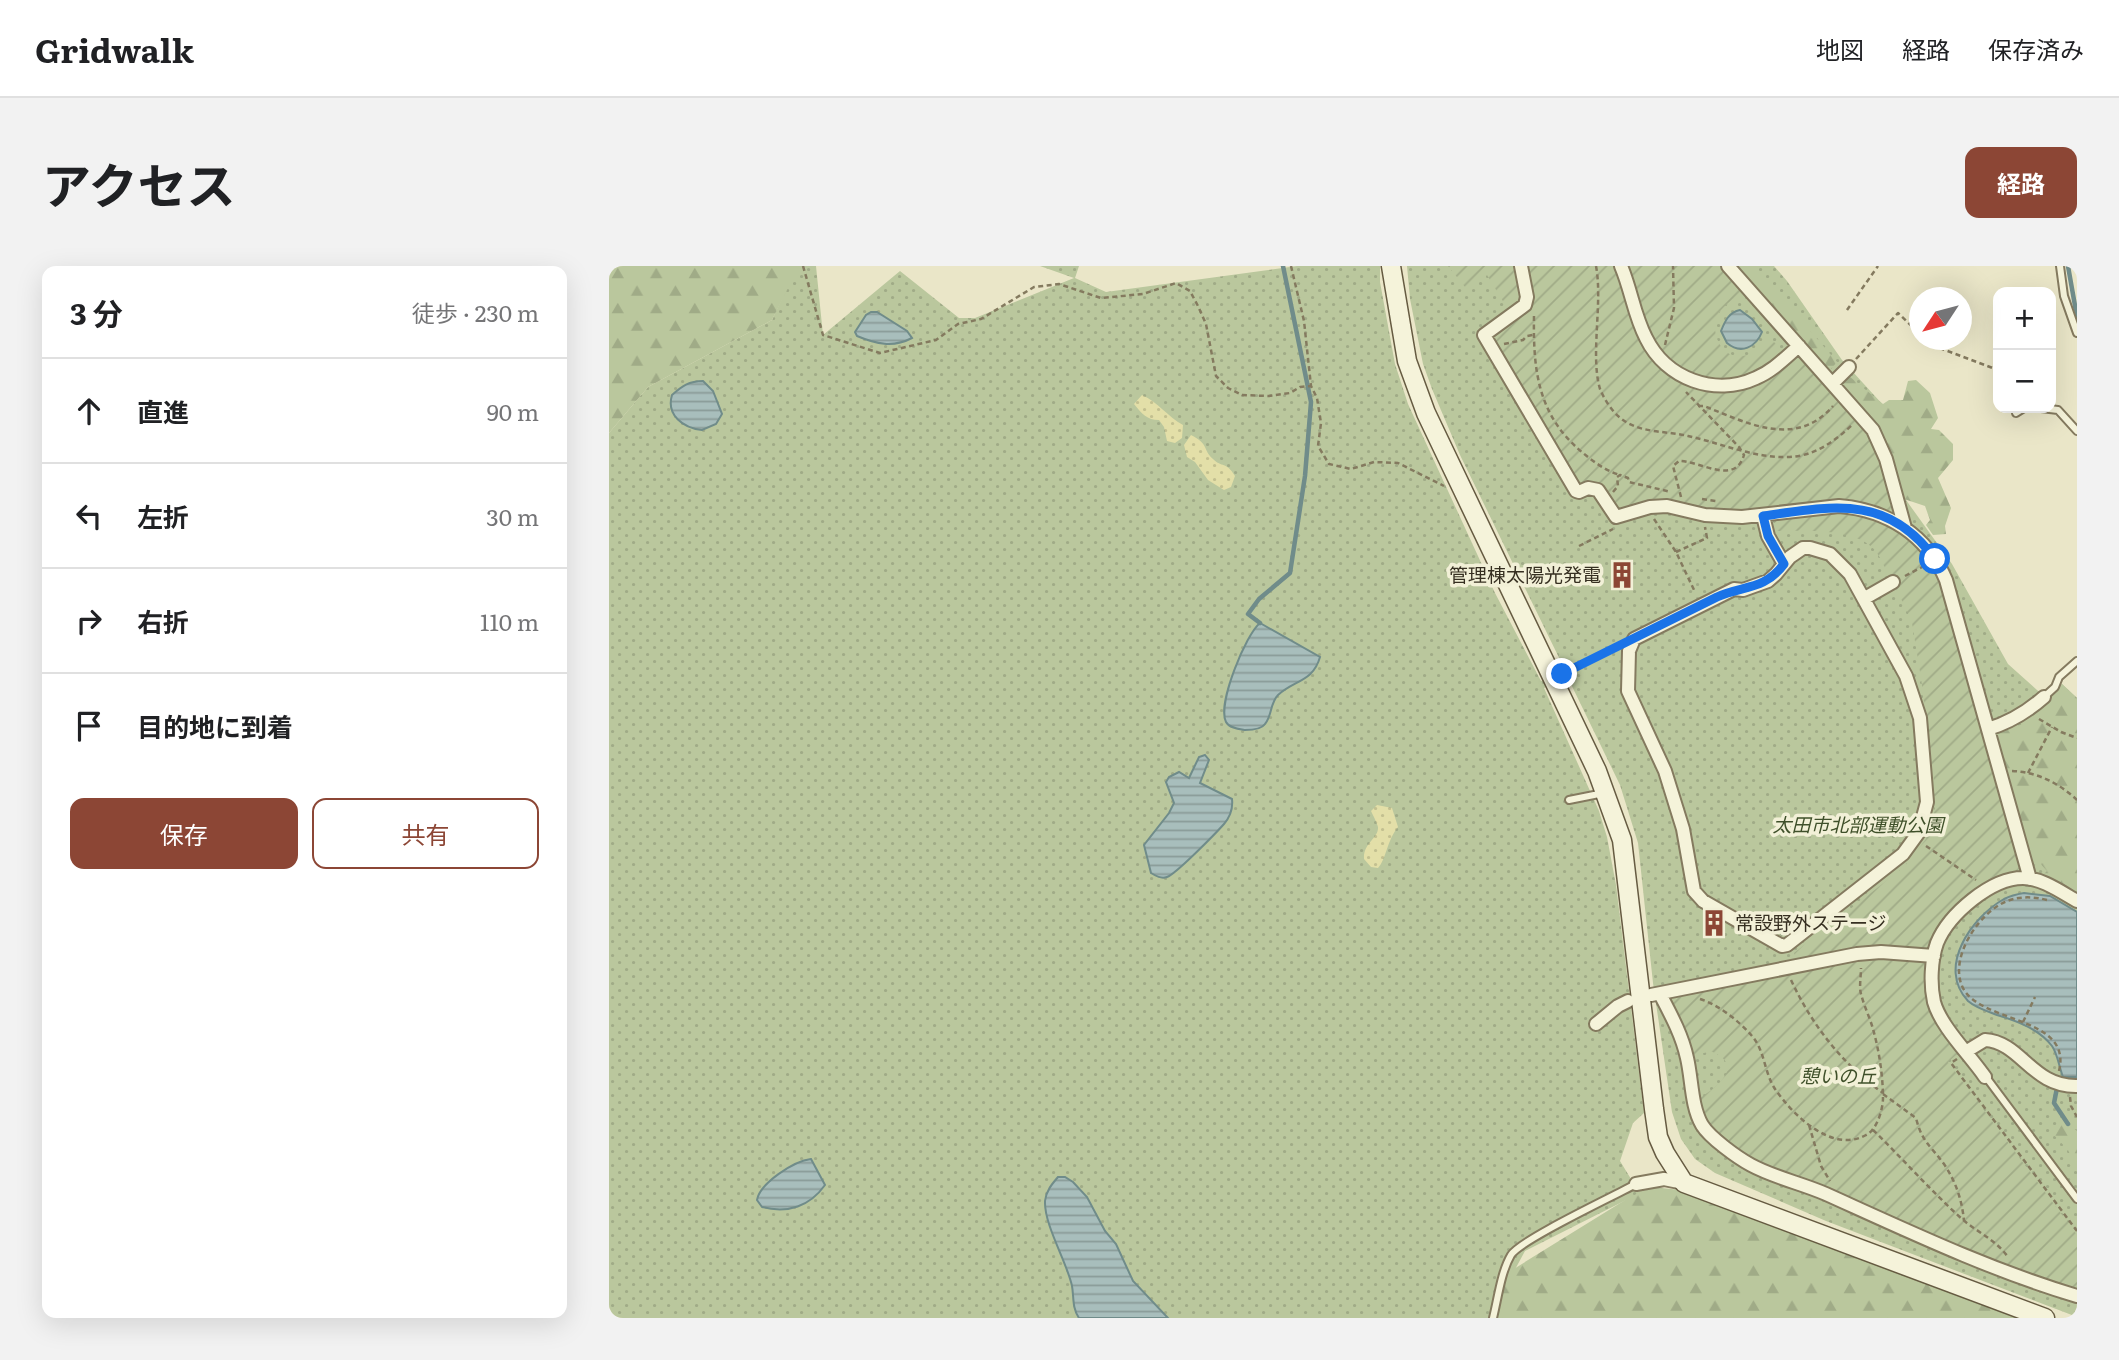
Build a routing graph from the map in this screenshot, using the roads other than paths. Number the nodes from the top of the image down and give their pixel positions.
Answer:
1 (1391, 266) edge
2 (1521, 266) edge
3 (1621, 266) edge
4 (1728, 266) edge
5 (2060, 266) edge
6 (2077, 332) edge
7 (1799, 345) junction
8 (1849, 366) road end
9 (1833, 383) junction
10 (2056, 410) edge
11 (2077, 431) edge
12 (1763, 516) junction
13 (1905, 528) junction
14 (1784, 564) junction
15 (1893, 582) road end
16 (1865, 598) junction
17 (2077, 661) edge
18 (2045, 697) joint
19 (1988, 729) junction
20 (1605, 792) junction
21 (1569, 800) dead end
22 (2029, 879) junction
23 (2077, 901) edge
24 (1934, 956) junction
25 (1628, 1001) dead end
26 (1596, 1024) dead end
27 (1967, 1051) junction
28 (1985, 1077) joint
29 (2073, 1086) edge
30 (1684, 1182) junction
31 (1636, 1184) joint
32 (2077, 1199) edge
33 (2077, 1296) edge
34 (1493, 1318) edge
35 (2045, 1318) edge

1 - 20 street
2 - 12 street
3 - 7 street
4 - 7 street
5 - 6 lane
7 - 9 street
8 - 9 street
9 - 13 street
10 - 11 lane
12 - 13 street
12 - 14 street
13 - 19 street
14 - 16 street
14 - 16 street
15 - 16 street
17 - 18 lane
18 - 19 street
19 - 22 street
20 - 21 lane
20 - 30 street
22 - 23 street
22 - 24 street
24 - 27 street
24 - 33 street
25 - 26 street
27 - 28 street
27 - 29 street
28 - 32 lane
30 - 31 street
30 - 35 street
31 - 34 lane

